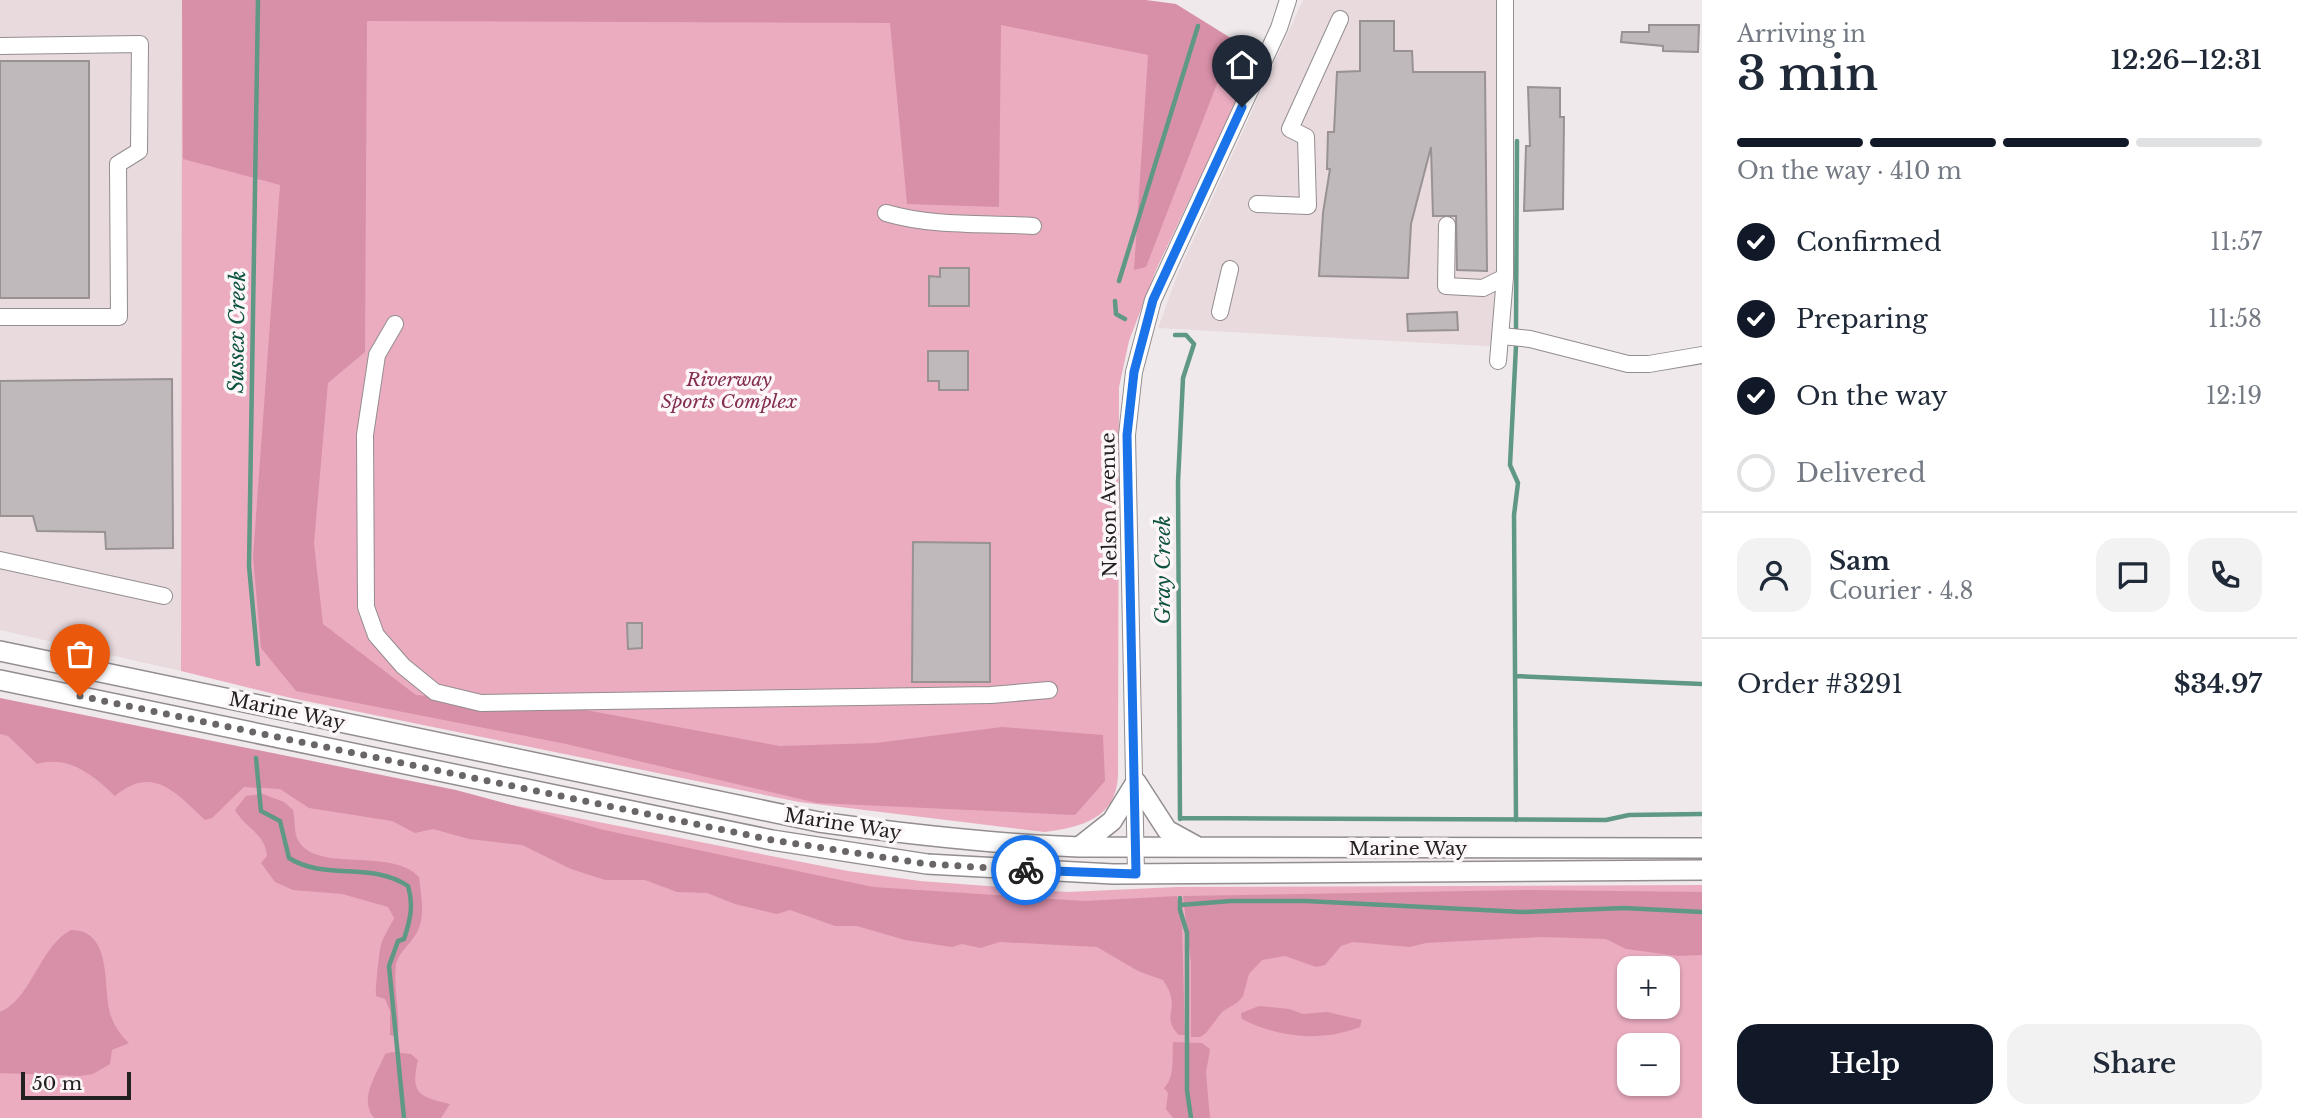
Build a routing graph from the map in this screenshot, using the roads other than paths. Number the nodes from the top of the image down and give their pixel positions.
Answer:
1 (1288, 0) edge
2 (1505, 0) edge
3 (1340, 19) dead end
4 (0, 46) edge
5 (1257, 204) dead end
6 (886, 213) dead end
7 (1447, 225) dead end
8 (1033, 226) dead end
9 (1230, 269) dead end
10 (1505, 277) junction
11 (1220, 312) dead end
12 (0, 317) edge
13 (395, 324) dead end
14 (1502, 336) junction
15 (1702, 355) edge
16 (1498, 361) dead end
17 (0, 560) edge
18 (164, 596) dead end
19 (0, 651) edge
20 (0, 680) edge
21 (1049, 690) dead end
22 (1136, 782) junction
23 (1079, 847) junction
24 (1137, 848) junction
25 (1201, 848) junction
26 (1702, 848) edge
27 (1702, 870) edge
28 (1136, 874) junction

1 - 22 street, Nelson Avenue
2 - 10 street
3 - 5 street
4 - 12 street
6 - 8 street
7 - 10 street
9 - 11 street
10 - 14 street
13 - 21 street
14 - 15 street
14 - 16 street
17 - 18 street
19 - 23 main road, Marine Way
20 - 28 main road, Marine Way
22 - 23 main road
22 - 24 street, Nelson Avenue
22 - 25 main road
23 - 24 main road, Marine Way
24 - 25 main road, Marine Way
24 - 28 street, Nelson Avenue
25 - 26 main road, Marine Way
27 - 28 main road, Marine Way

